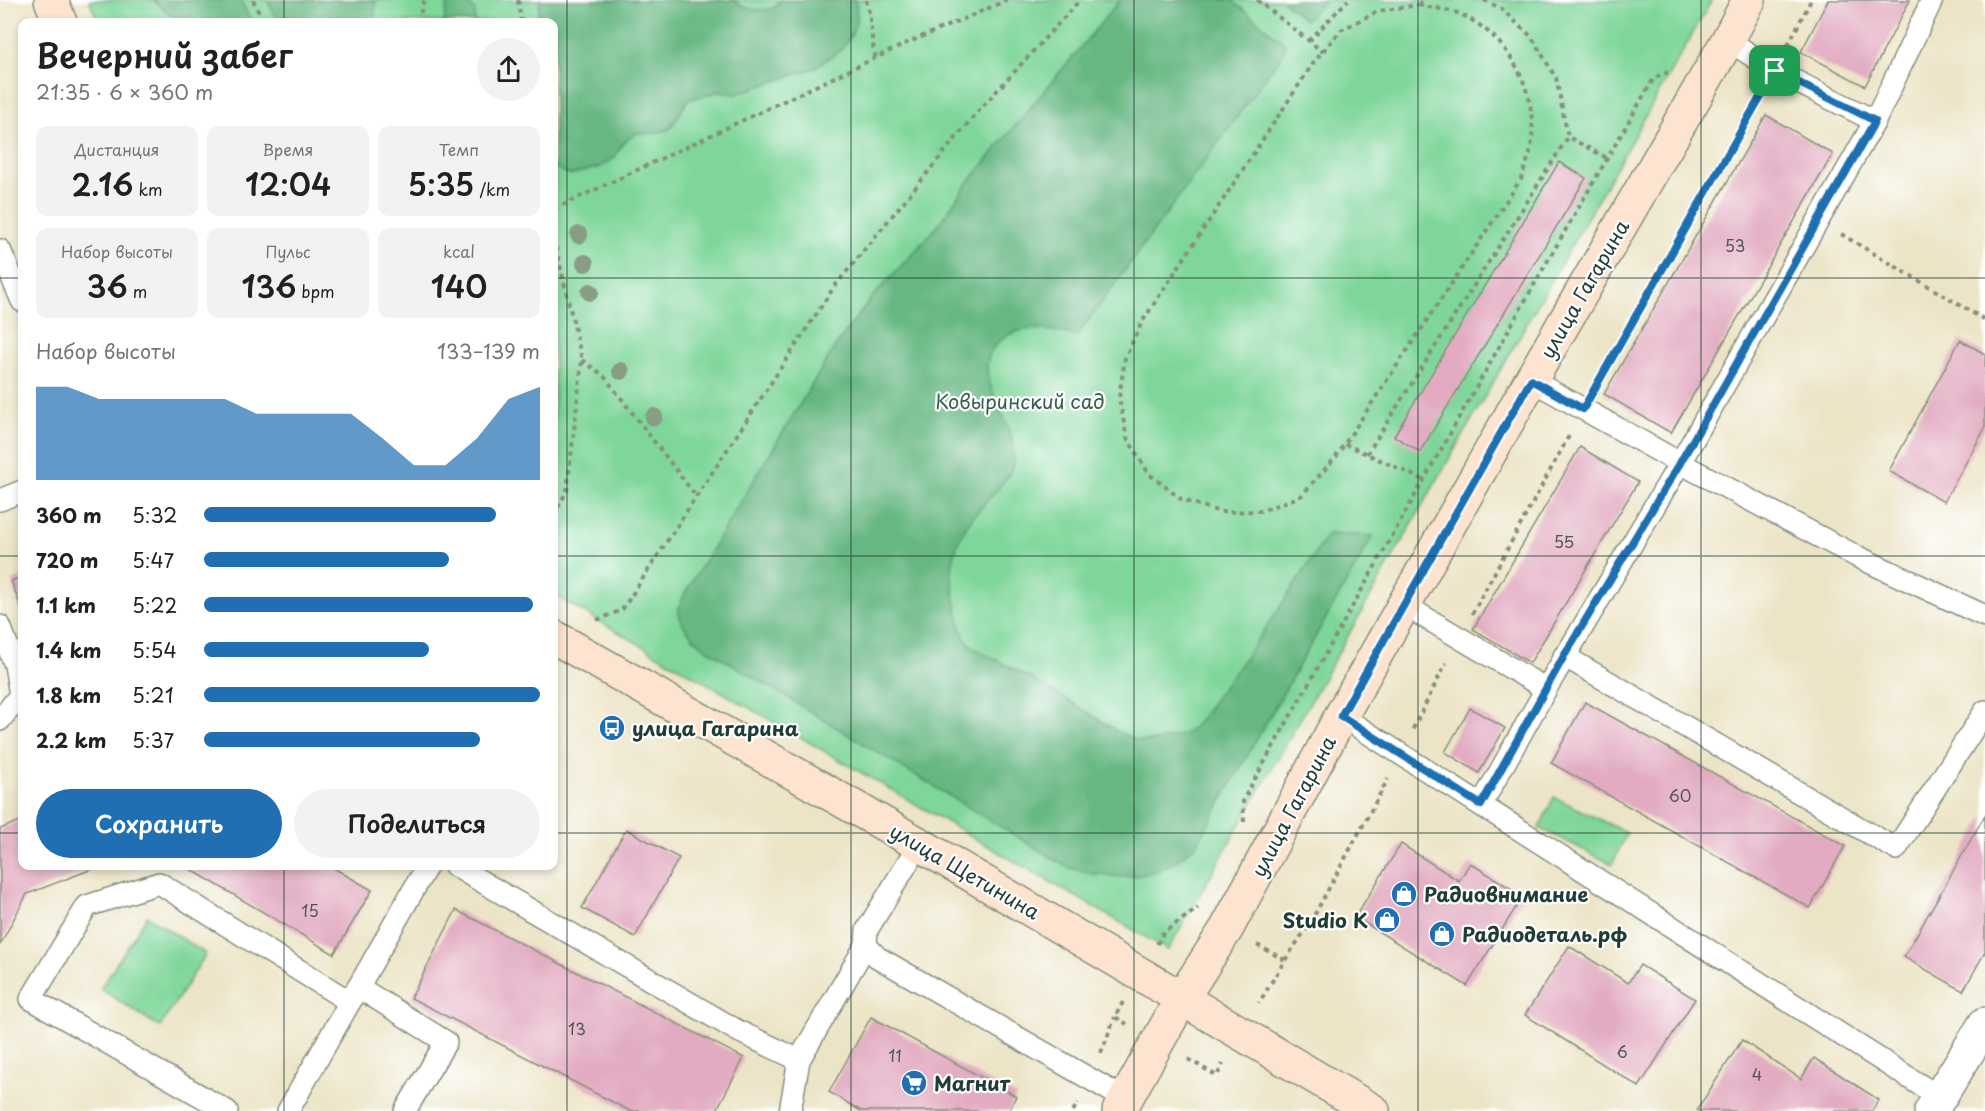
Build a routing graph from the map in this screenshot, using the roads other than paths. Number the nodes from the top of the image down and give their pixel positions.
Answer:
1 (51, 0) edge
2 (1749, 0) edge
3 (1932, 0) edge
4 (58, 18) edge
5 (1728, 40) junction
6 (1875, 121) junction
7 (0, 250) edge
8 (6, 279) edge
9 (18, 296) edge
10 (1531, 380) junction
11 (1680, 463) junction
12 (18, 493) edge
13 (0, 500) edge
14 (1404, 605) junction
15 (1985, 616) edge
16 (0, 626) edge
17 (558, 639) edge
18 (1564, 656) junction
19 (18, 680) edge
20 (1546, 689) junction
21 (18, 698) edge
22 (1985, 711) edge
23 (1341, 716) junction
24 (0, 720) edge
25 (1481, 805) junction
26 (920, 844) junction
27 (425, 870) edge
28 (462, 870) edge
29 (866, 945) junction
30 (354, 994) junction
31 (1182, 998) junction
32 (1985, 1024) edge
33 (799, 1060) junction
34 (1935, 1104) edge
35 (1122, 1105) edge
36 (227, 1111) edge
37 (288, 1111) edge
38 (405, 1111) edge
39 (790, 1111) edge
40 (1373, 1111) edge

1 - 4 street
2 - 5 street, улица Гагарина
3 - 6 lane
5 - 6 lane
5 - 10 street, улица Гагарина
6 - 11 lane
7 - 8 lane
8 - 9 lane
10 - 11 lane
10 - 14 street, улица Гагарина
11 - 15 lane
11 - 18 lane
12 - 13 lane
14 - 20 lane
14 - 23 street, улица Гагарина
16 - 19 lane
17 - 26 street, улица Щетинина
18 - 20 lane
18 - 22 lane
20 - 25 lane
21 - 24 lane
23 - 25 lane
23 - 31 street, улица Гагарина
25 - 34 lane
26 - 29 lane
26 - 31 street, улица Щетинина
27 - 30 lane
28 - 33 lane
29 - 33 lane
29 - 35 lane
30 - 36 lane
30 - 37 lane
30 - 38 lane
31 - 35 street, улица Гагарина
31 - 40 street, улица Щетинина
32 - 34 street
33 - 39 lane

